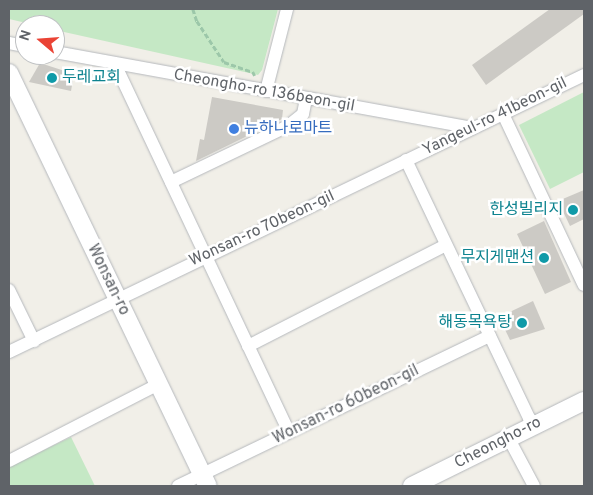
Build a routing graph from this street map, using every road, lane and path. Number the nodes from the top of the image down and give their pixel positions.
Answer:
1 (193, 9) edge
2 (288, 9) edge
3 (65, 54) edge
4 (115, 64) junction
5 (9, 73) edge
6 (584, 75) edge
7 (263, 90) junction
8 (306, 98) junction
9 (503, 114) junction
10 (472, 128) junction
11 (406, 160) junction
12 (171, 182) junction
13 (446, 245) junction
14 (206, 256) junction
15 (584, 285) edge
16 (9, 290) edge
17 (117, 298) junction
18 (490, 336) junction
19 (34, 341) junction
20 (248, 346) junction
21 (9, 352) edge
22 (159, 384) junction
23 (584, 401) edge
24 (536, 424) junction
25 (289, 432) junction
26 (509, 439) junction
27 (9, 461) edge
28 (205, 480) edge
29 (178, 486) edge
30 (412, 486) edge
31 (534, 486) edge

1 - 7 path
2 - 7 street
3 - 4 street, Cheongho-ro 136beon-gil
4 - 7 street, Cheongho-ro 136beon-gil
4 - 12 street
5 - 17 street, Wonsan-ro
6 - 9 street, Yangeul-ro 41beon-gil
7 - 8 street, Cheongho-ro 136beon-gil
8 - 10 street, Cheongho-ro 136beon-gil
8 - 12 street
9 - 10 street, Yangeul-ro 41beon-gil
9 - 15 street
10 - 11 street, Yangeul-ro 41beon-gil
11 - 13 street
11 - 14 street, Wonsan-ro 70beon-gil
12 - 14 street
13 - 18 street
13 - 20 street
14 - 17 street, Wonsan-ro 70beon-gil
14 - 20 street
16 - 19 street
17 - 19 street, Wonsan-ro 70beon-gil
17 - 22 street, Wonsan-ro
18 - 24 street
18 - 25 street, Wonsan-ro 60beon-gil
19 - 21 street, Wonsan-ro 70beon-gil
20 - 25 street
22 - 27 street
22 - 28 street, Wonsan-ro
23 - 24 street, Cheongho-ro
24 - 26 street, Cheongho-ro
25 - 28 street, Wonsan-ro 60beon-gil
26 - 30 street, Cheongho-ro
26 - 31 street
28 - 29 street, Wonsan-ro 60beon-gil

